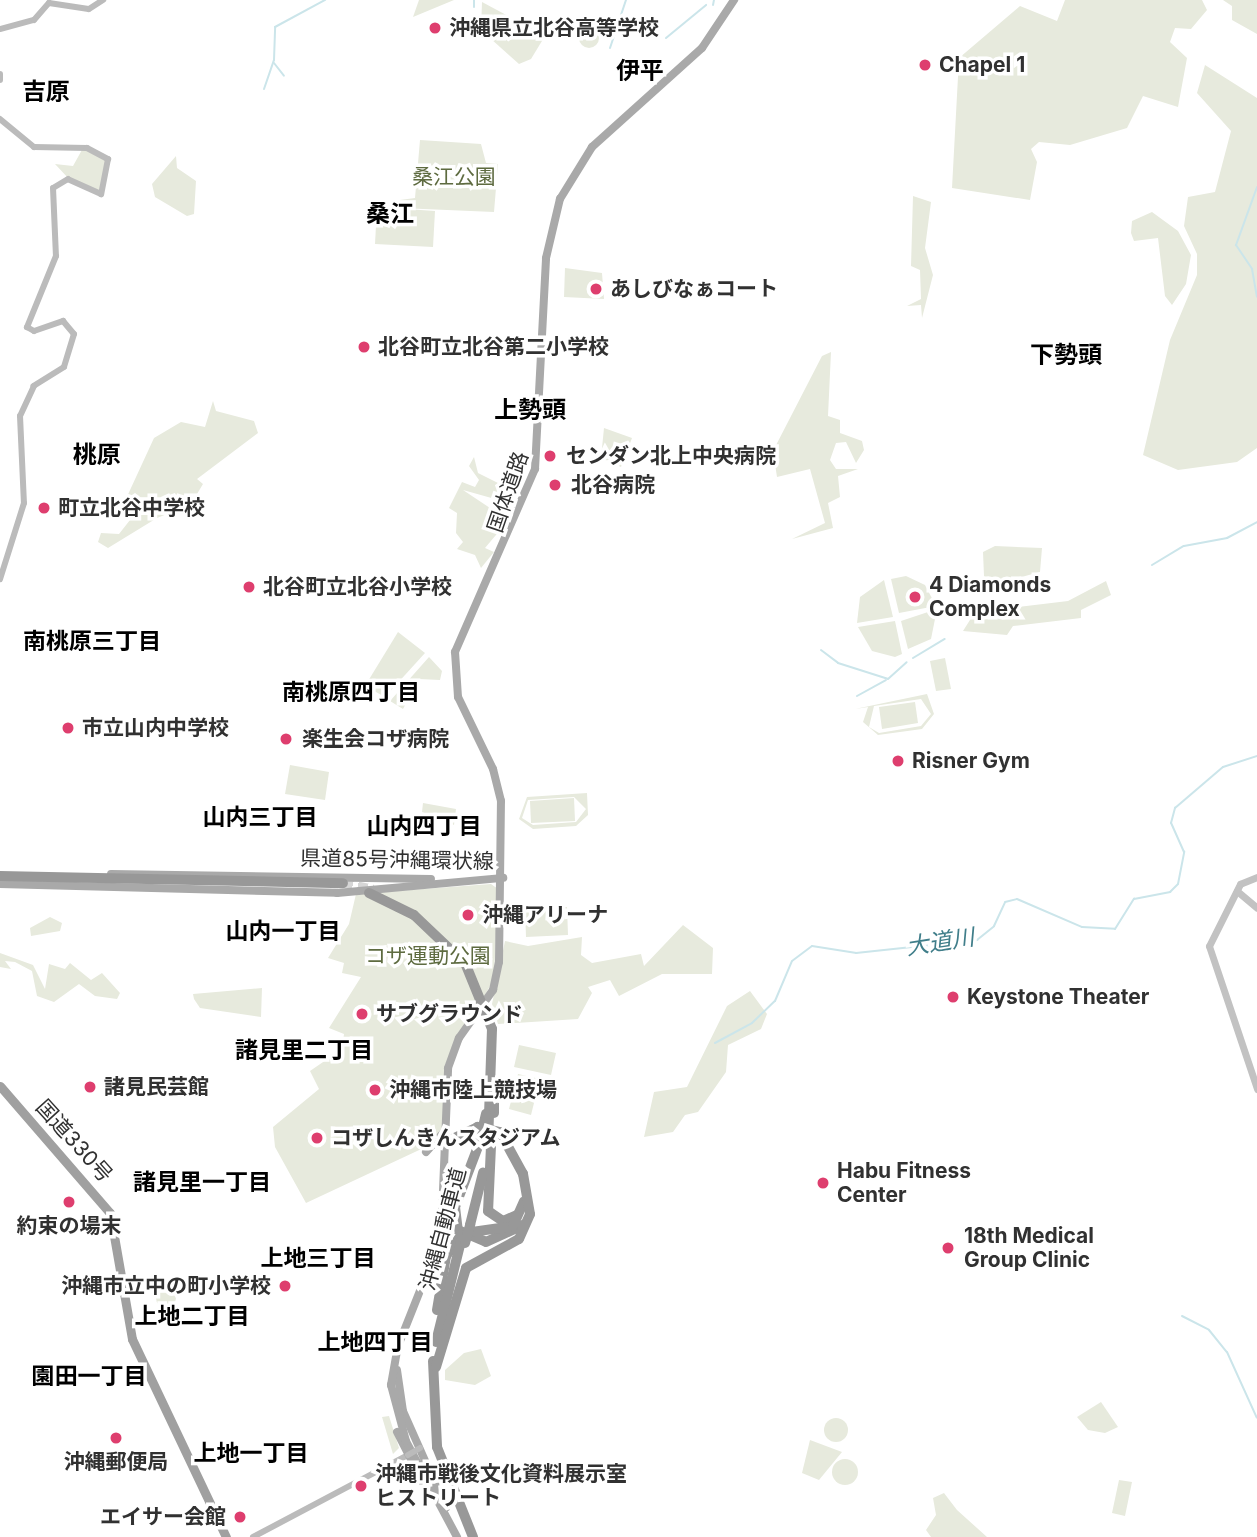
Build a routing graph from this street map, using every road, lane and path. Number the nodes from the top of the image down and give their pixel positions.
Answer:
1 (103, 0) edge
2 (736, 0) edge
3 (0, 29) edge
4 (0, 74) edge
5 (0, 79) edge
6 (0, 119) edge
7 (0, 579) edge
8 (0, 878) edge
9 (501, 878) junction
10 (342, 885) tunnel mouth
11 (374, 893) tunnel mouth
12 (459, 954) junction
13 (491, 1055) junction
14 (0, 1086) edge
15 (0, 1093) edge
16 (448, 1126) junction
17 (463, 1133) junction
18 (449, 1142) junction
19 (486, 1145) junction
20 (426, 1152) dead end
21 (522, 1190) junction
22 (530, 1201) junction
23 (465, 1233) junction
24 (397, 1367) junction
25 (436, 1367) junction
26 (393, 1398) junction
27 (436, 1431) junction
28 (420, 1446) junction
29 (406, 1453) junction
30 (444, 1511) junction
31 (224, 1537) edge
32 (253, 1537) edge
33 (459, 1537) edge
34 (475, 1537) edge

1 - 3 main road
2 - 9 main road, 国体道路
4 - 5 main road
6 - 7 main road
8 - 9 main road, 県道85号沖縄環状線
8 - 9 main road, 県道85号沖縄環状線
8 - 10 highway
9 - 16 main road, 国体道路
11 - 12 highway, 沖縄自動車道
12 - 13 highway, 沖縄自動車道, bridge
12 - 19 highway, 沖縄自動車道, bridge
13 - 19 highway, bridge
13 - 19 highway, 沖縄自動車道, bridge
14 - 31 highway, 国道330号
15 - 31 highway, 国道330号
16 - 17 highway
16 - 18 main road, 国体道路
16 - 20 main road
17 - 18 highway
17 - 22 highway
18 - 21 highway
18 - 24 main road
18 - 26 main road
19 - 21 highway
19 - 22 highway
19 - 23 highway, 沖縄自動車道
21 - 23 highway
22 - 25 highway
23 - 25 highway, 沖縄自動車道
23 - 27 highway, 沖縄自動車道
24 - 28 main road
24 - 30 main road
25 - 27 highway, 沖縄自動車道
26 - 29 main road
26 - 30 main road
27 - 34 highway, 沖縄自動車道
28 - 29 main road, bridge
28 - 30 main road
29 - 30 main road
29 - 32 main road
30 - 33 main road

